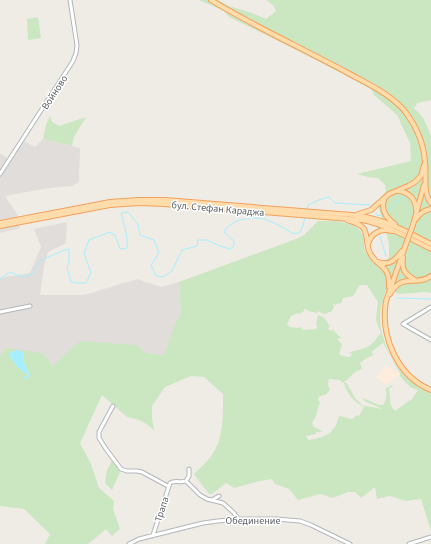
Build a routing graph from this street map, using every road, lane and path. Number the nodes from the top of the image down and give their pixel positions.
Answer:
1 (70, 0) edge
2 (211, 0) edge
3 (425, 160) junction
4 (0, 174) edge
5 (425, 179) junction
6 (396, 190) junction
7 (385, 197) junction
8 (431, 203) edge
9 (431, 209) edge
10 (339, 216) junction
11 (0, 222) edge
12 (414, 224) junction
13 (0, 226) edge
14 (404, 233) junction
15 (413, 240) junction
16 (431, 244) edge
17 (406, 246) junction
18 (367, 247) junction
19 (431, 249) edge
20 (431, 252) edge
21 (376, 261) junction
22 (431, 276) edge
23 (416, 281) junction
24 (389, 291) junction
25 (386, 301) junction
26 (30, 306) dead end
27 (431, 307) edge
28 (0, 312) edge
29 (431, 340) edge
30 (431, 390) edge
31 (113, 406) dead end
32 (189, 469) dead end
33 (186, 481) junction
34 (168, 486) junction
35 (219, 496) dead end
36 (212, 500) junction
37 (238, 519) junction
38 (153, 535) junction
39 (431, 537) edge
40 (129, 544) edge
41 (350, 544) edge
42 (409, 544) edge

1 - 4 street, Войново
2 - 3 main road
3 - 5 main road
3 - 6 main road
5 - 8 main road
5 - 12 main road
6 - 7 main road
6 - 12 main road
7 - 10 main road
7 - 14 main road
9 - 12 main road
10 - 11 main road, бул. Стефан Караджа
10 - 13 main road, бул. Стефан Караджа
10 - 14 main road, бул. Стефан Караджа
10 - 18 main road
12 - 17 main road, bridge
14 - 15 main road, бул. Стефан Караджа
14 - 16 main road, бул. Стефан Караджа
14 - 18 main road
15 - 19 main road, бул. Стефан Караджа
15 - 20 main road
17 - 21 main road
17 - 23 main road
17 - 24 main road
18 - 21 main road
21 - 24 main road
22 - 23 main road
23 - 25 main road
24 - 25 main road
25 - 30 main road
26 - 28 street
27 - 29 street
31 - 34 street, Трапа
32 - 33 street
33 - 34 street
33 - 36 street
34 - 38 street, Трапа
35 - 36 street
36 - 37 street
37 - 38 street, Обединение
37 - 41 street, Обединение
38 - 40 street, Трапа
39 - 42 street

